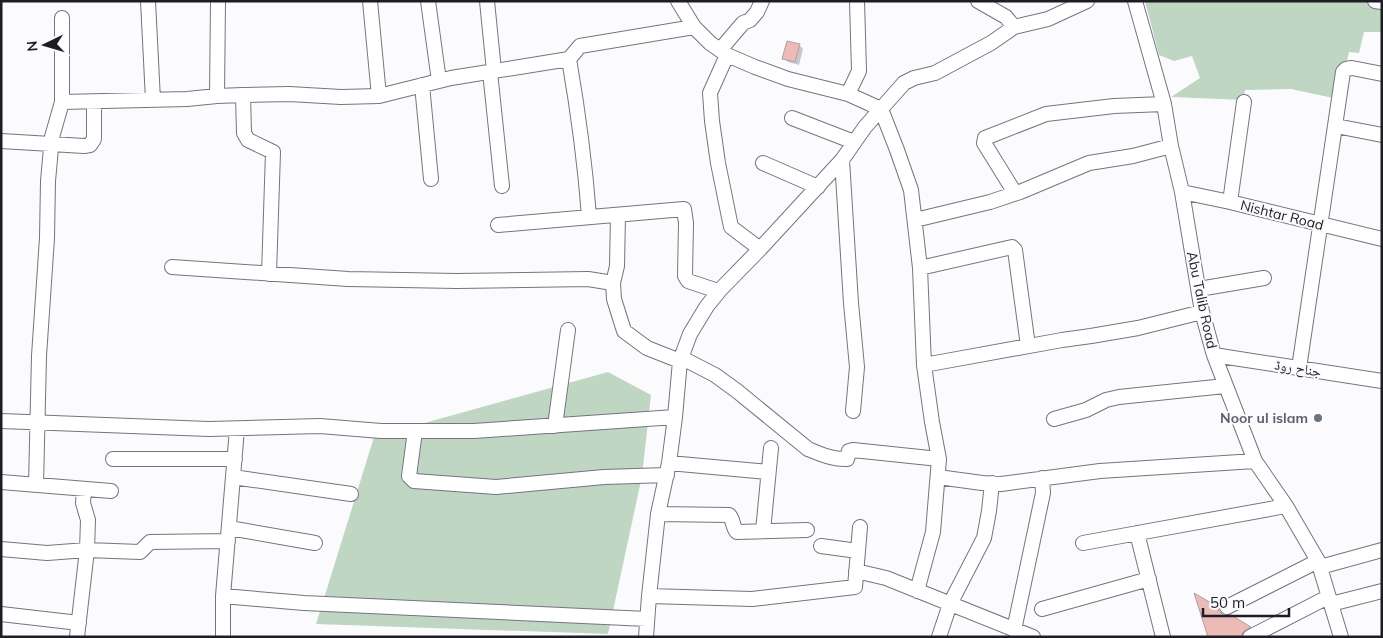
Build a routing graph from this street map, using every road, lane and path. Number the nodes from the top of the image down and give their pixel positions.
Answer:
1 (148, 1) edge
2 (218, 1) edge
3 (370, 1) edge
4 (428, 1) edge
5 (487, 1) edge
6 (678, 1) edge
7 (762, 1) edge
8 (857, 1) edge
9 (978, 1) edge
10 (1087, 1) edge
11 (1135, 1) edge
12 (1375, 1) edge
13 (1382, 2) edge
14 (62, 18) dead end
15 (1014, 27) junction
16 (694, 28) junction
17 (723, 52) junction
18 (569, 58) junction
19 (492, 71) junction
20 (1382, 74) edge
21 (439, 81) junction
22 (422, 85) junction
23 (848, 94) junction
24 (243, 95) junction
25 (217, 96) junction
26 (379, 96) junction
27 (153, 100) junction
28 (62, 102) junction
29 (94, 102) junction
30 (1244, 102) dead end
31 (1164, 104) junction
32 (880, 109) junction
33 (792, 118) dead end
34 (1336, 126) junction
35 (1382, 135) edge
36 (1, 141) edge
37 (854, 142) junction
38 (51, 144) junction
39 (1171, 146) junction
40 (842, 160) junction
41 (763, 163) dead end
42 (432, 179) dead end
43 (502, 186) dead end
44 (818, 187) junction
45 (1182, 192) junction
46 (1015, 193) junction
47 (1230, 202) junction
48 (618, 215) junction
49 (589, 216) junction
50 (915, 220) junction
51 (1320, 224) junction
52 (498, 225) dead end
53 (1382, 239) edge
54 (760, 249) junction
55 (172, 267) dead end
56 (920, 268) junction
57 (269, 274) junction
58 (1264, 278) dead end
59 (613, 283) junction
60 (1198, 289) junction
61 (718, 292) junction
62 (1202, 312) junction
63 (568, 330) dead end
64 (1028, 346) junction
65 (1214, 356) junction
66 (681, 359) junction
67 (924, 365) junction
68 (1299, 368) junction
69 (1382, 381) edge
70 (1225, 386) junction
71 (854, 411) dead end
72 (675, 418) junction
73 (1054, 419) dead end
74 (1, 420) edge
75 (37, 422) junction
76 (555, 426) junction
77 (237, 429) junction
78 (416, 431) junction
79 (771, 448) dead end
80 (113, 459) dead end
81 (235, 459) junction
82 (939, 459) junction
83 (1255, 461) junction
84 (668, 469) junction
85 (768, 472) junction
86 (233, 477) junction
87 (938, 477) junction
88 (1042, 478) junction
89 (1, 482) edge
90 (992, 483) junction
91 (36, 485) junction
92 (84, 489) junction
93 (111, 491) dead end
94 (351, 494) dead end
95 (1286, 506) junction
96 (658, 514) junction
97 (860, 527) dead end
98 (808, 530) dead end
99 (763, 531) junction
100 (1137, 533) junction
101 (228, 534) junction
102 (315, 543) dead end
103 (1083, 543) dead end
104 (821, 546) dead end
105 (1, 549) edge
106 (87, 550) junction
107 (1382, 550) edge
108 (858, 551) junction
109 (1319, 564) junction
110 (856, 571) junction
111 (1148, 579) junction
112 (917, 591) junction
113 (1382, 591) edge
114 (223, 596) junction
115 (649, 596) junction
116 (1330, 601) junction
117 (950, 604) junction
118 (1228, 607) dead end
119 (1042, 609) dead end
120 (1, 614) edge
121 (647, 619) junction
122 (78, 630) edge
123 (1014, 630) junction
124 (222, 637) edge
125 (646, 637) edge
126 (939, 637) edge
127 (1033, 637) edge
128 (1163, 637) edge
129 (1250, 637) edge
130 (1341, 637) edge

1 - 27 street
2 - 25 street
3 - 26 street
4 - 21 street
5 - 19 street
6 - 16 street
7 - 17 street
8 - 23 street
9 - 15 street
10 - 15 street
11 - 31 street, Abu Talib Road
12 - 13 street
14 - 28 street
15 - 32 street
16 - 17 street
16 - 18 street
17 - 23 street
17 - 54 street
18 - 19 street
18 - 49 street
19 - 21 street
19 - 43 street
20 - 34 street
21 - 22 street
22 - 26 street
22 - 42 street
23 - 32 street
24 - 25 street
24 - 26 street
24 - 57 street
25 - 27 street
27 - 29 street
28 - 29 street
28 - 38 street
29 - 38 street
30 - 47 street
31 - 39 street, Abu Talib Road
31 - 46 street
32 - 37 street
32 - 50 street
33 - 37 street
34 - 35 street
34 - 51 street
36 - 38 street
37 - 40 street
38 - 75 street
39 - 45 street, Abu Talib Road
39 - 46 street
40 - 44 street
40 - 71 street
41 - 44 street
44 - 54 street
45 - 47 street, Nishtar Road
45 - 60 street, Abu Talib Road
46 - 50 street
47 - 51 street, Nishtar Road
48 - 49 street
48 - 59 street
48 - 61 street
49 - 52 street
50 - 56 street
51 - 53 street, Nishtar Road
51 - 68 street
54 - 61 street
55 - 57 street
56 - 64 street
56 - 67 street
57 - 59 street
58 - 60 street
59 - 66 street
60 - 62 street, Abu Talib Road
61 - 66 street
62 - 64 street
62 - 65 street, Abu Talib Road
63 - 76 street
64 - 67 street
65 - 68 street, جناح روڈ
65 - 70 street, Abu Talib Road
66 - 72 street
66 - 82 street
67 - 82 street
68 - 69 street, جناح روڈ
70 - 73 street
70 - 83 street, Abu Talib Road
72 - 76 street
72 - 84 street
74 - 75 street
75 - 77 street
75 - 91 street
76 - 78 street
77 - 78 street
77 - 81 street
78 - 84 street
79 - 85 street
80 - 81 street
81 - 86 street
82 - 87 street
83 - 88 street
83 - 95 street, Abu Talib Road
84 - 85 street
84 - 96 street
85 - 99 street
86 - 94 street
86 - 101 street
87 - 90 street
87 - 112 street
88 - 90 street
88 - 123 street
89 - 91 street
90 - 117 street
91 - 92 street
92 - 93 street
92 - 106 street
95 - 100 street
95 - 109 street, Abu Talib Road
96 - 99 street
96 - 115 street
97 - 108 street
98 - 99 street
100 - 103 street
100 - 111 street
101 - 102 street
101 - 106 street
101 - 114 street
104 - 108 street
105 - 106 street
106 - 122 street
107 - 109 street
108 - 110 street
109 - 116 street, Abu Talib Road
109 - 118 street
110 - 112 street
110 - 115 street
111 - 119 street
111 - 128 street
112 - 117 street
113 - 116 street
114 - 121 street
114 - 124 street
115 - 121 street
116 - 129 street
116 - 130 street, Abu Talib Road
117 - 123 street
117 - 126 street
120 - 122 street
121 - 125 street
123 - 127 street

